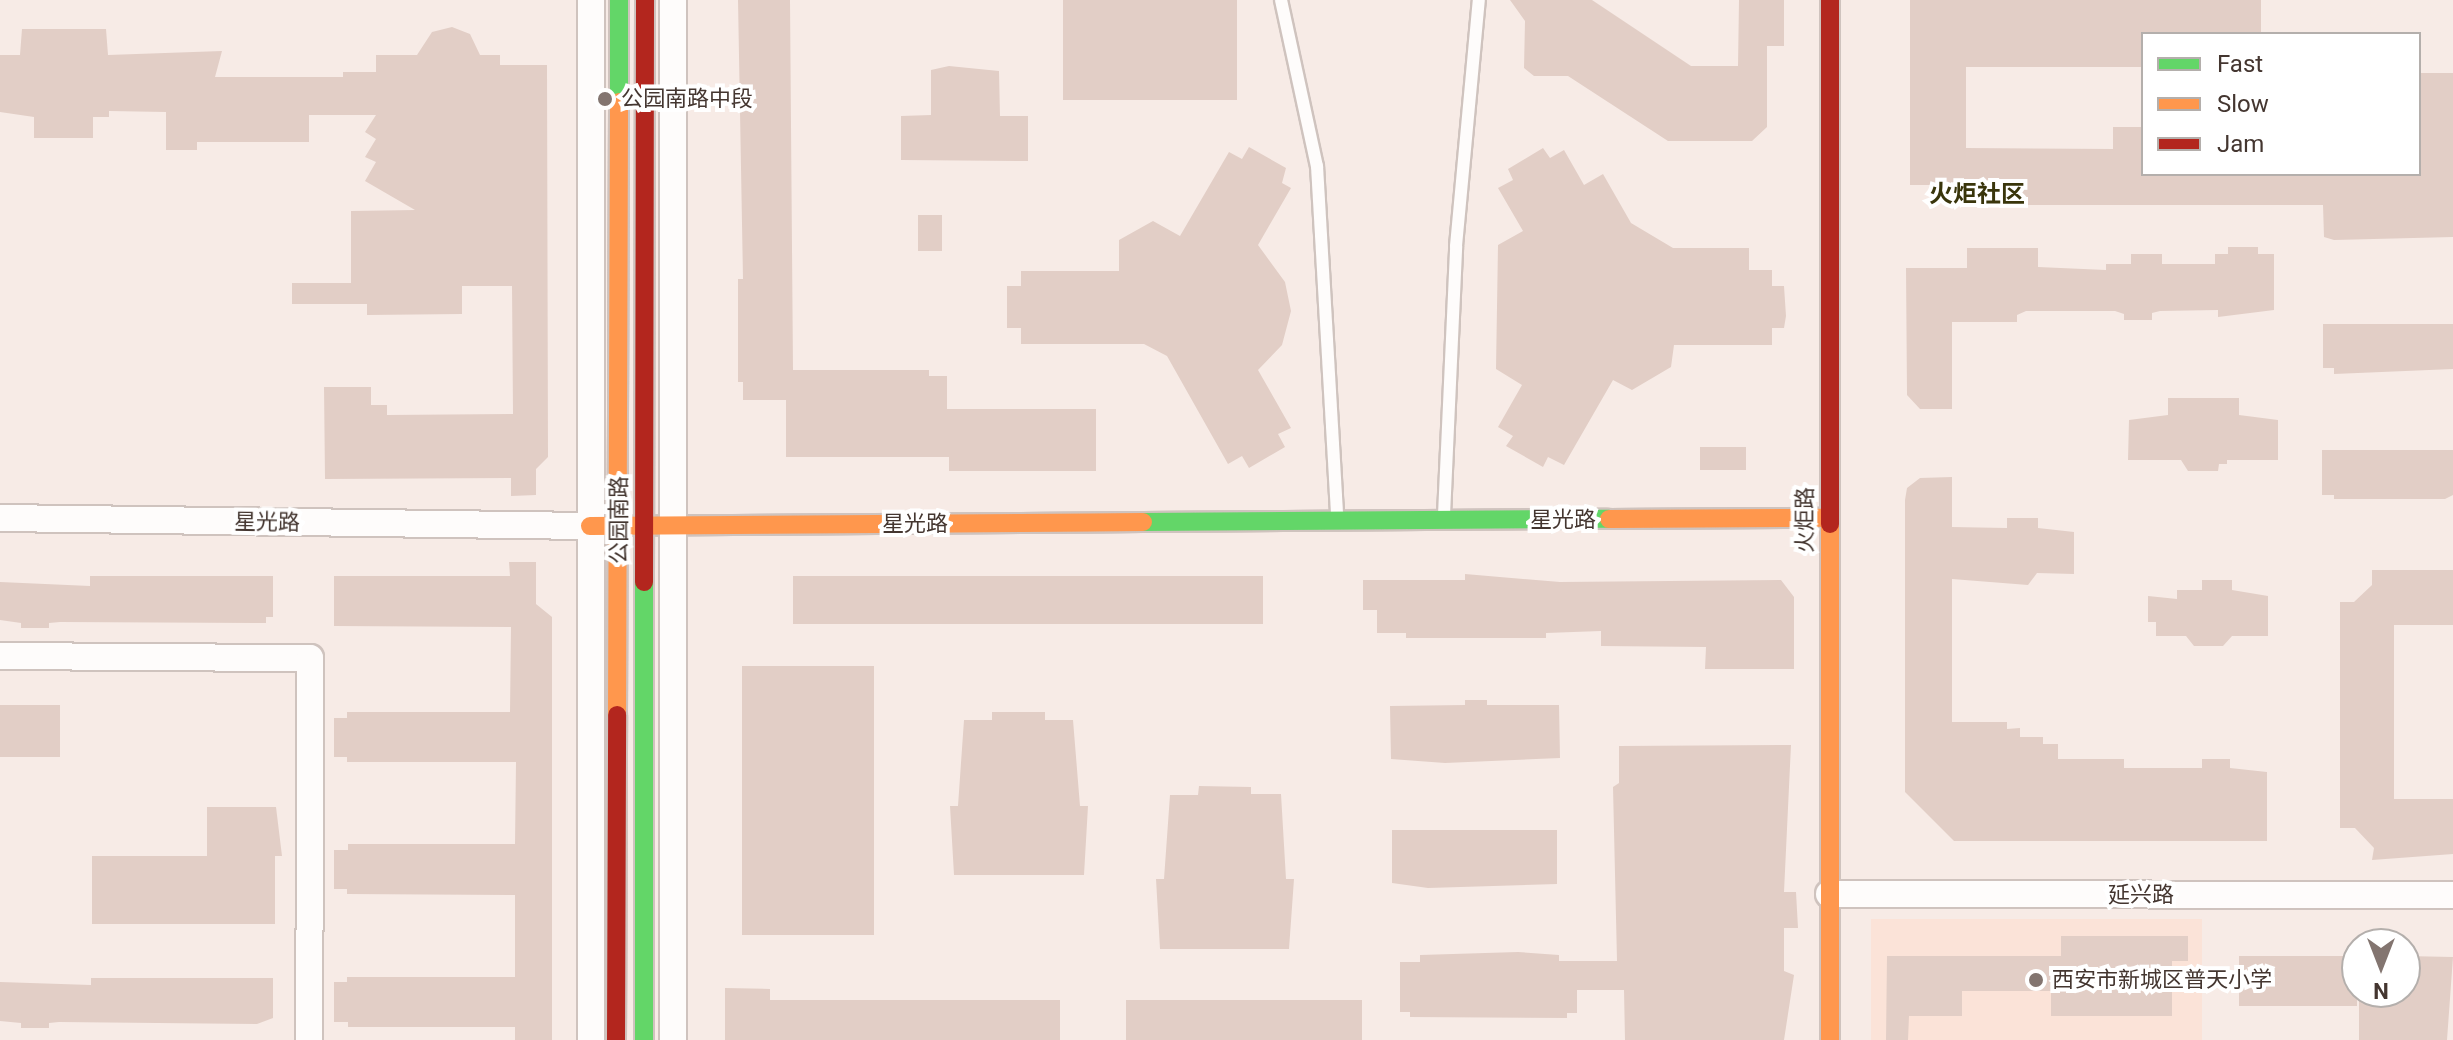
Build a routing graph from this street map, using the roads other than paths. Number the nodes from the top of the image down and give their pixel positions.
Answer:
1 (591, 0) edge
2 (619, 0) edge
3 (645, 0) edge
4 (673, 0) edge
5 (1281, 0) edge
6 (1479, 0) edge
7 (1830, 0) edge
8 (0, 518) edge
9 (1829, 518) junction
10 (1337, 521) junction
11 (1443, 521) junction
12 (617, 525) junction
13 (643, 525) junction
14 (673, 525) junction
15 (590, 526) junction
16 (0, 656) edge
17 (1829, 894) junction
18 (2453, 895) edge
19 (309, 1040) edge
20 (591, 1040) edge
21 (616, 1040) edge
22 (644, 1040) edge
23 (673, 1040) edge
24 (1830, 1040) edge

1 - 15 street
2 - 12 street, 公园南路
3 - 13 street, 公园南路
4 - 14 street
5 - 10 lane
6 - 11 lane
7 - 9 street, 火炬路
8 - 15 street, 星光路
9 - 11 street, 星光路
9 - 17 street, 火炬路
10 - 11 street, 星光路
10 - 14 street, 星光路
12 - 13 street, 星光路
12 - 15 street, 星光路
12 - 21 street, 公园南路
13 - 14 street, 星光路
13 - 22 street, 公园南路
14 - 23 street
15 - 20 street
16 - 19 street
17 - 18 street, 延兴路
17 - 24 street, 火炬路

